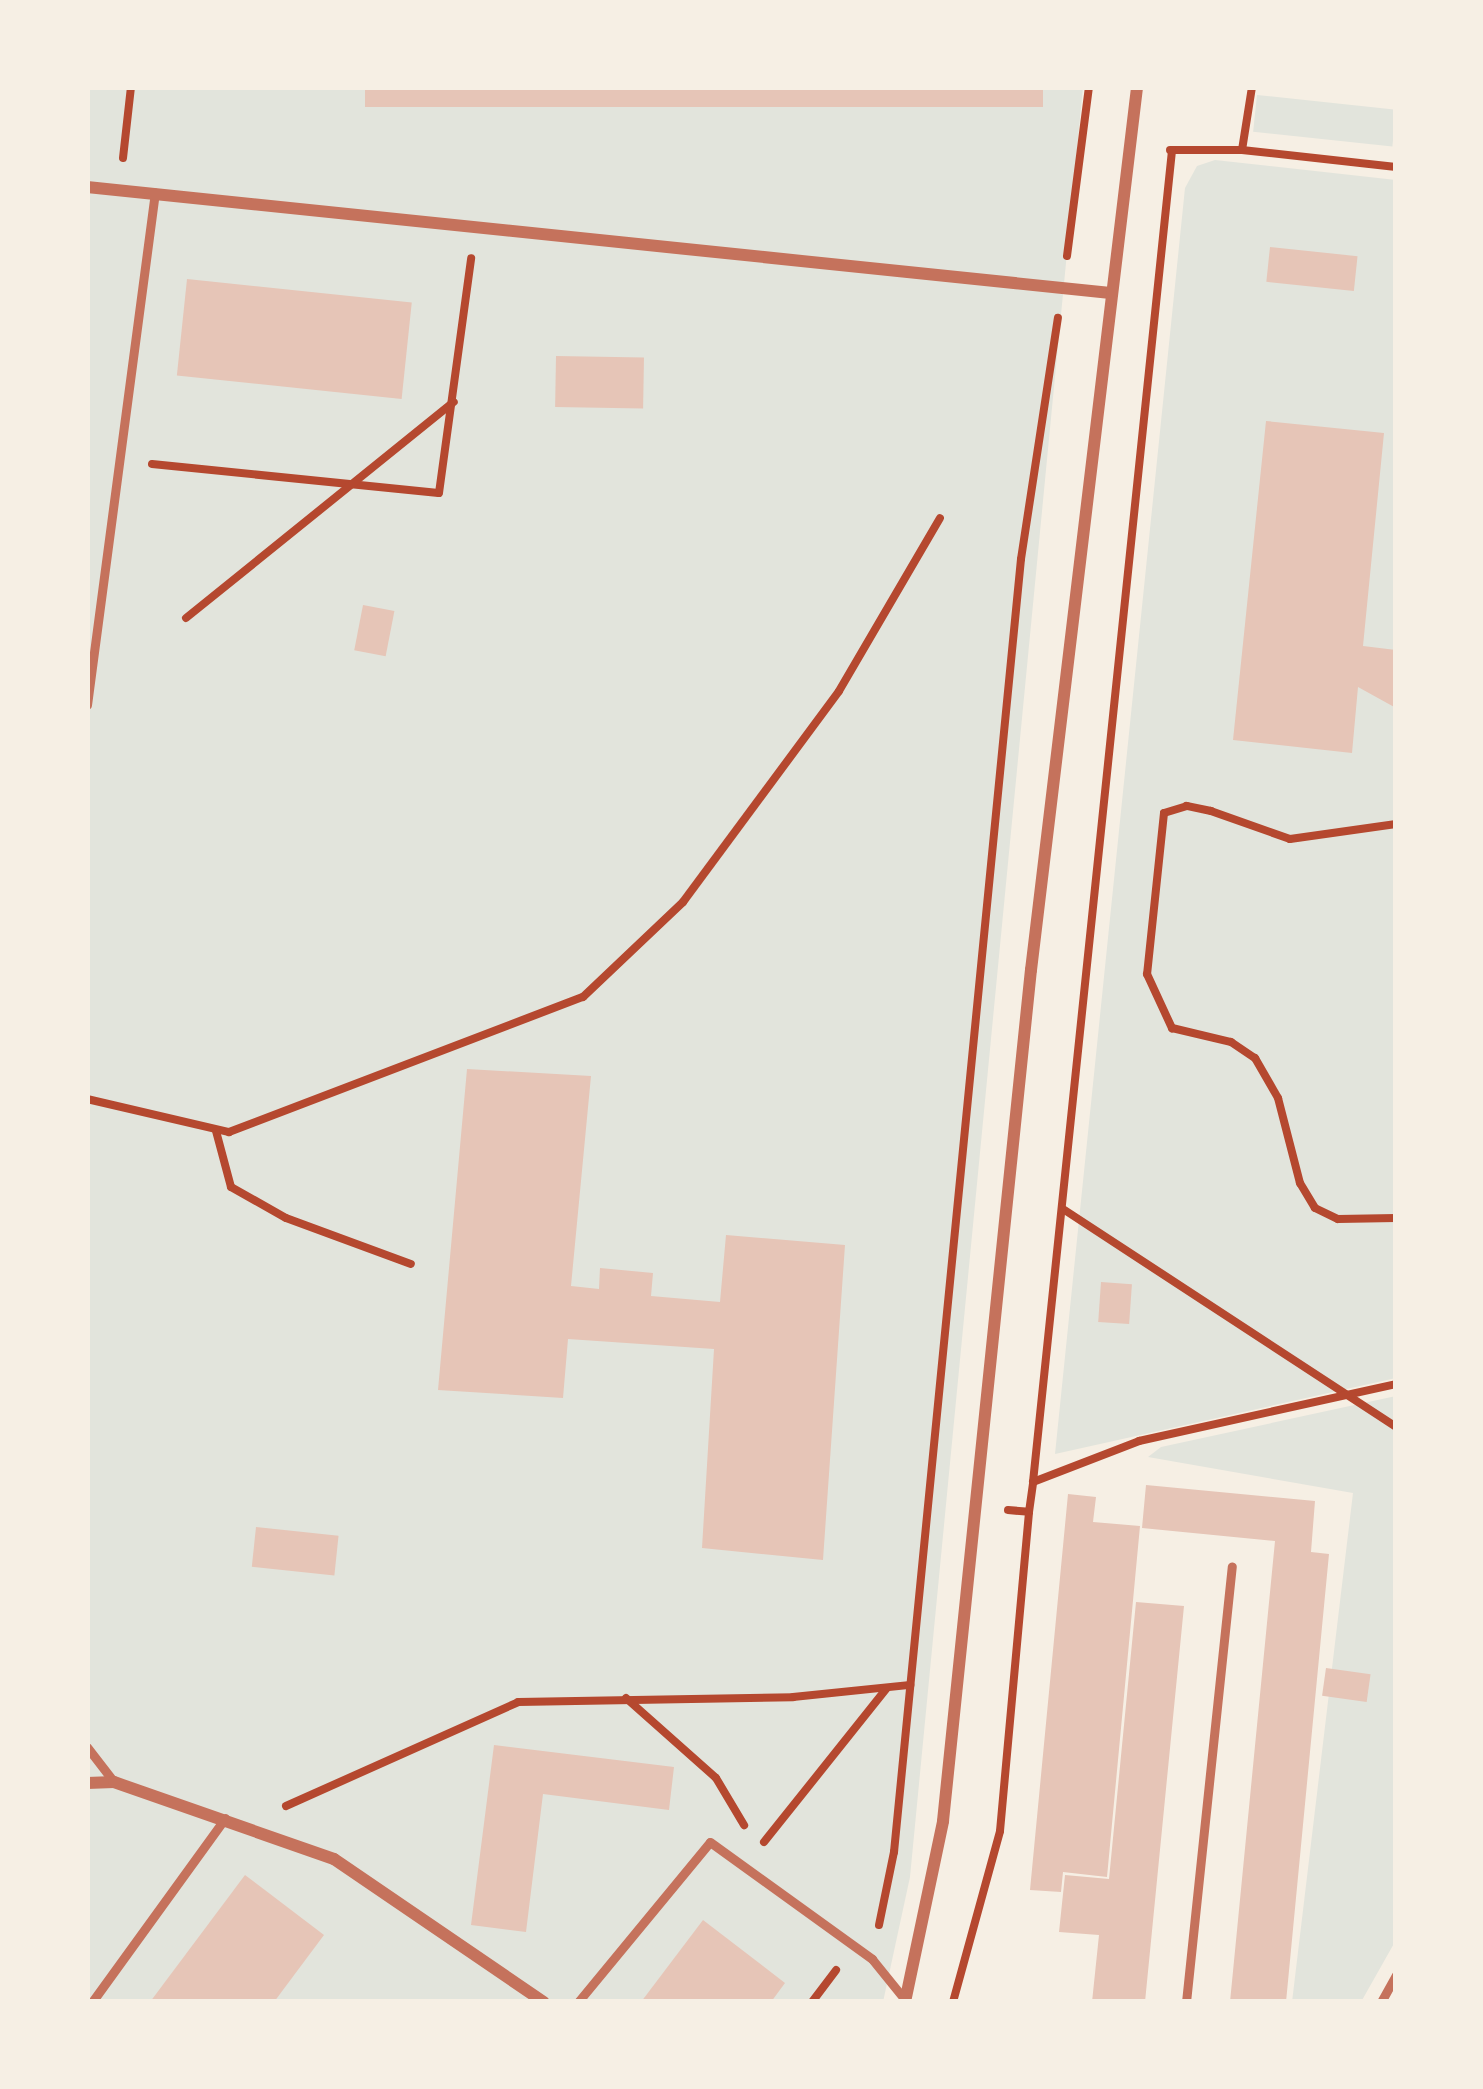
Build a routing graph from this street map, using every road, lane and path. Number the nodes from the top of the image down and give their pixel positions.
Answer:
1 (131, 87) edge
2 (1089, 87) edge
3 (1137, 87) edge
4 (1252, 87) edge
5 (1083, 145) junction
6 (1130, 150) junction
7 (1172, 150) junction
8 (1242, 150) junction
9 (1396, 166) edge
10 (87, 187) edge
11 (119, 189) junction
12 (155, 192) junction
13 (474, 225) junction
14 (1063, 285) junction
15 (1111, 292) junction
16 (455, 401) junction
17 (120, 461) junction
18 (350, 484) junction
19 (940, 518) dead end
20 (186, 618) dead end
21 (87, 705) edge
22 (1396, 824) edge
23 (87, 1099) edge
24 (217, 1131) junction
25 (1063, 1209) junction
26 (1396, 1218) edge
27 (411, 1264) dead end
28 (1396, 1384) edge
29 (1341, 1395) junction
30 (1396, 1427) edge
31 (1033, 1482) junction
32 (928, 1501) junction
33 (980, 1507) junction
34 (1029, 1512) junction
35 (1232, 1566) dead end
36 (910, 1685) junction
37 (887, 1687) junction
38 (626, 1698) junction
39 (87, 1747) edge
40 (114, 1782) junction
41 (87, 1783) edge
42 (225, 1818) junction
43 (872, 1959) junction
44 (1396, 1975) edge
45 (92, 2002) edge
46 (544, 2002) edge
47 (578, 2002) edge
48 (906, 2002) edge
49 (953, 2002) edge
50 (1186, 2002) edge
51 (1382, 2002) edge

1 - 11 path
2 - 5 path
3 - 6 street
4 - 8 path
5 - 6 path
5 - 14 path
6 - 7 path
6 - 15 street
7 - 8 path
7 - 25 path
8 - 9 path
10 - 11 street
11 - 12 street
12 - 13 street
12 - 17 lane
13 - 14 street
13 - 16 path
14 - 15 street
14 - 32 path
15 - 33 street
16 - 18 path
16 - 18 path
17 - 18 path
17 - 21 lane
18 - 20 path
19 - 24 path
22 - 26 path
23 - 24 path
24 - 27 path
25 - 29 path
25 - 31 path
28 - 29 path
29 - 30 path
29 - 31 path
31 - 34 path
32 - 33 path
32 - 36 path
33 - 34 path
33 - 48 street
34 - 49 path
35 - 50 lane
36 - 37 path
36 - 43 path
37 - 38 path
37 - 38 path
38 - 42 path
39 - 40 lane
40 - 41 street
40 - 42 street
42 - 45 lane
42 - 46 street
43 - 47 lane
43 - 48 lane
44 - 51 lane

